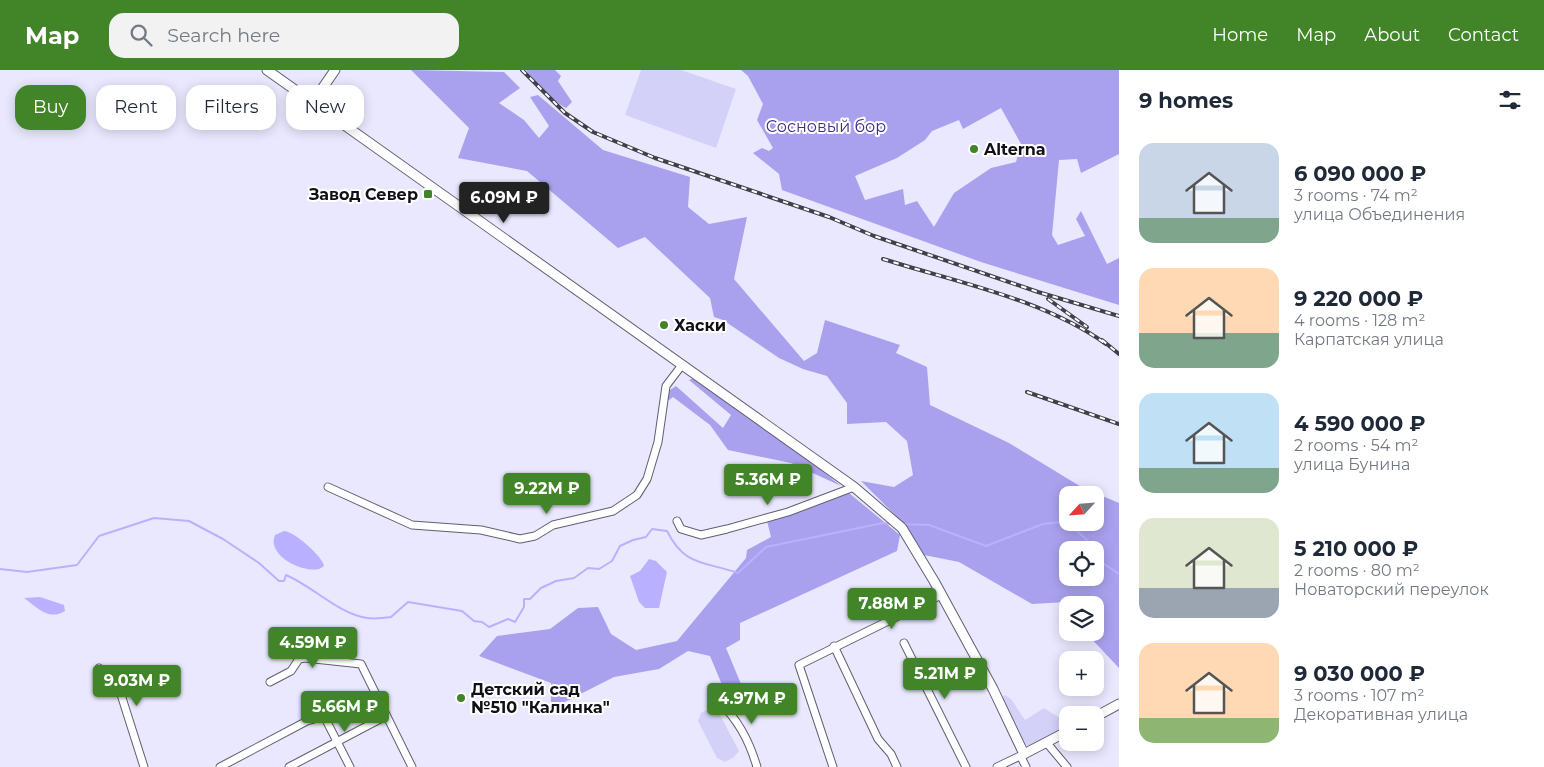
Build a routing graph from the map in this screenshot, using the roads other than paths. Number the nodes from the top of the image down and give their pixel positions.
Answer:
1 (267, 70) edge
2 (335, 70) edge
3 (289, 85) edge
4 (325, 85) edge
5 (352, 130) edge
6 (682, 365) junction
7 (328, 487) dead end
8 (854, 487) junction
9 (677, 521) dead end
10 (941, 595) junction
11 (904, 643) dead end
12 (834, 646) junction
13 (99, 668) dead end
14 (270, 682) dead end
15 (718, 700) dead end
16 (1119, 704) edge
17 (1104, 712) edge
18 (386, 716) junction
19 (1059, 736) edge
20 (336, 741) junction
21 (1046, 742) junction
22 (1024, 754) junction
23 (144, 767) edge
24 (220, 767) edge
25 (289, 767) edge
26 (350, 767) edge
27 (412, 767) edge
28 (757, 767) edge
29 (833, 767) edge
30 (897, 767) edge
31 (966, 767) edge
32 (997, 767) edge
33 (1026, 767) edge
34 (1067, 767) edge

1 - 3 main road
2 - 4 main road
5 - 6 main road
6 - 7 street
6 - 8 main road
8 - 9 street
8 - 10 main road
10 - 12 street
10 - 22 main road
11 - 31 street
12 - 29 street
12 - 30 street
13 - 23 street
14 - 18 street
15 - 28 street
16 - 17 main road
18 - 20 street
18 - 27 street
19 - 21 main road
20 - 24 street
20 - 25 street
20 - 26 street
21 - 22 main road
21 - 34 street
22 - 32 street
22 - 33 street

